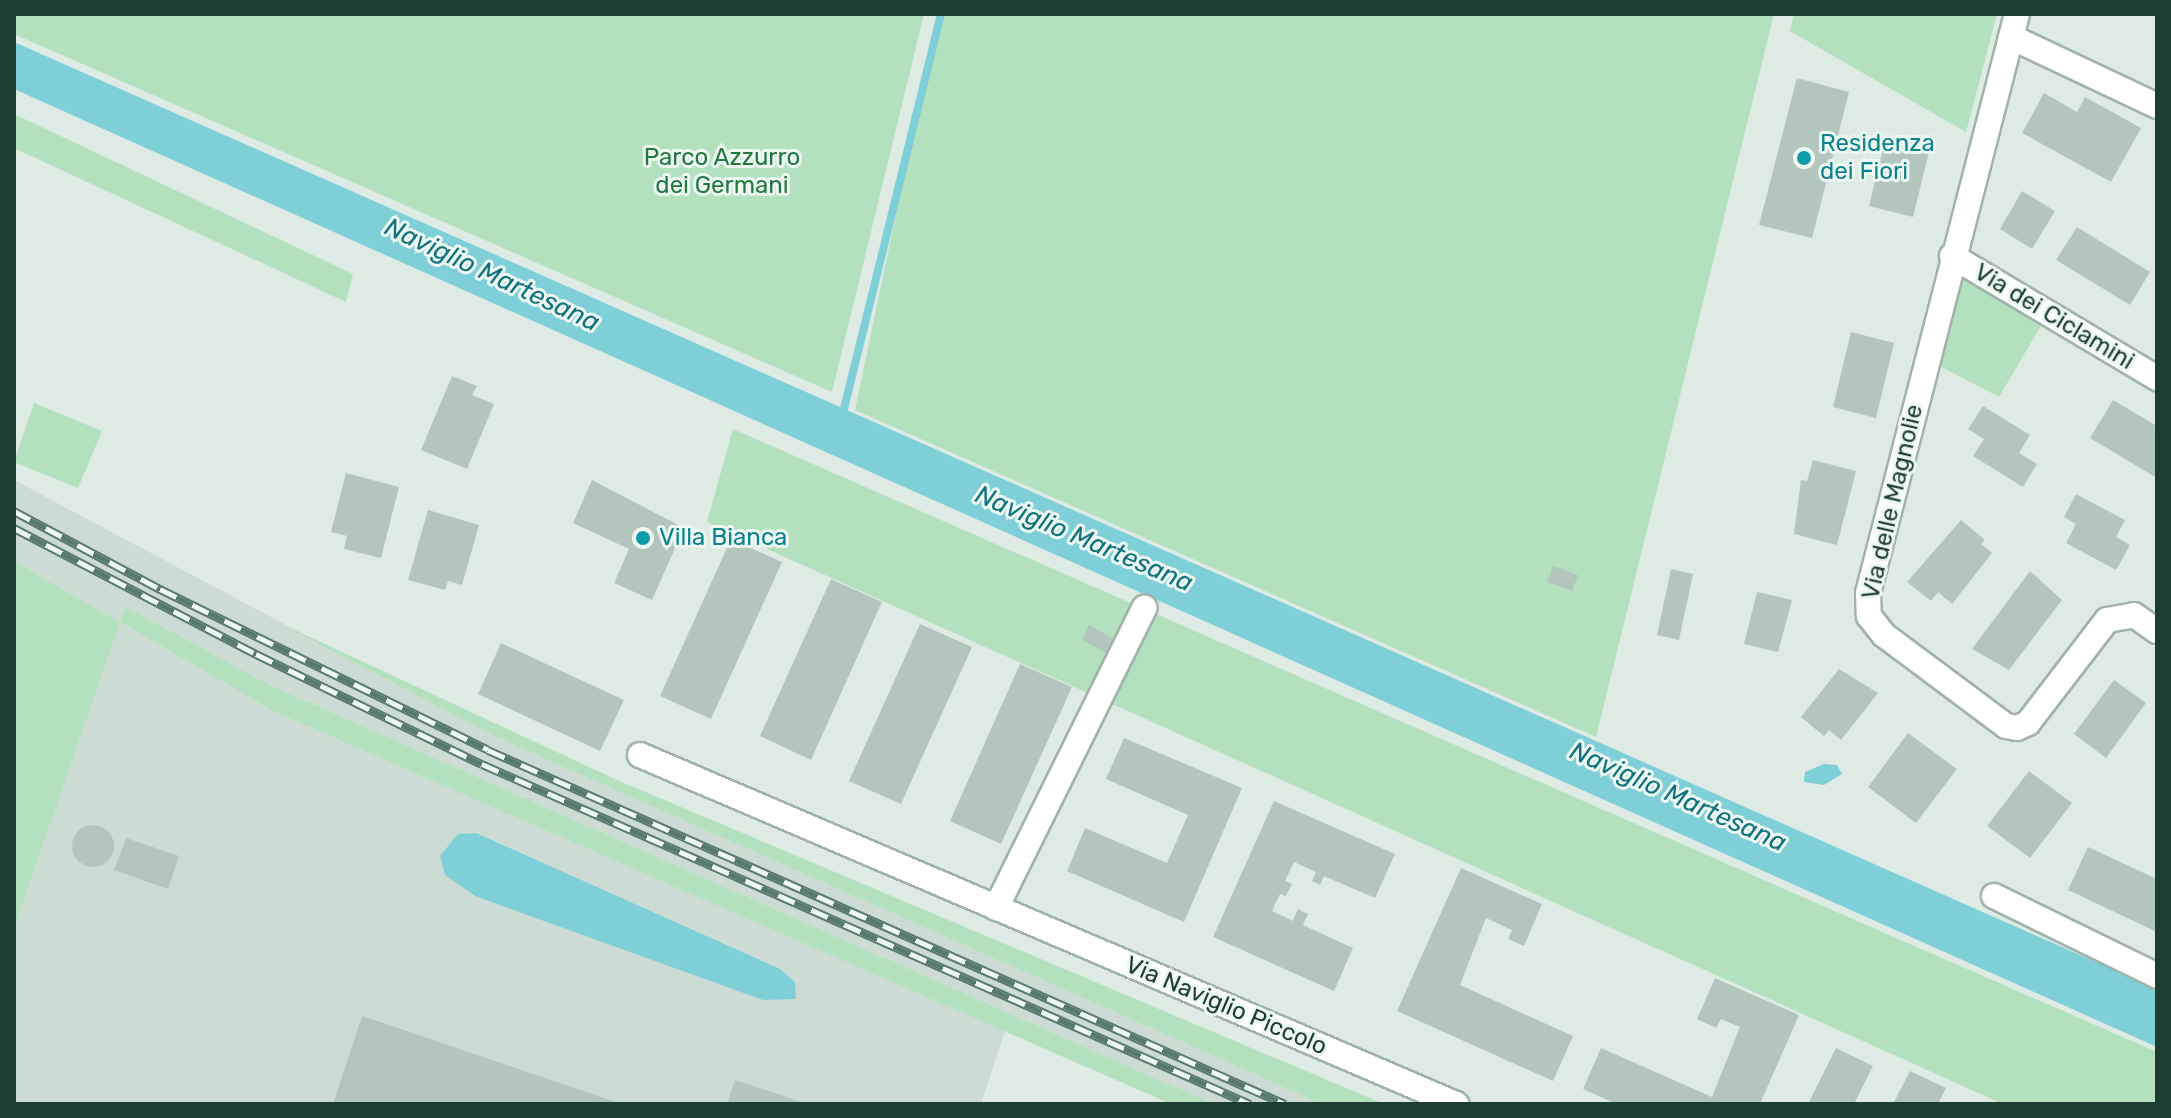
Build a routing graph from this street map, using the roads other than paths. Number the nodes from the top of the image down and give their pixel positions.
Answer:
1 (2014, 25) edge
2 (2157, 106) edge
3 (1952, 256) junction
4 (2157, 378) edge
5 (1144, 608) dead end
6 (2157, 631) edge
7 (640, 755) dead end
8 (1994, 896) dead end
9 (996, 908) junction
10 (2157, 976) edge
11 (1456, 1104) edge

1 - 2 street
1 - 3 street, Via delle Magnolie
3 - 4 street, Via dei Ciclamini
3 - 6 street, Via delle Magnolie
5 - 9 street
7 - 9 street, Via Naviglio Piccolo
8 - 10 street
9 - 11 street, Via Naviglio Piccolo

